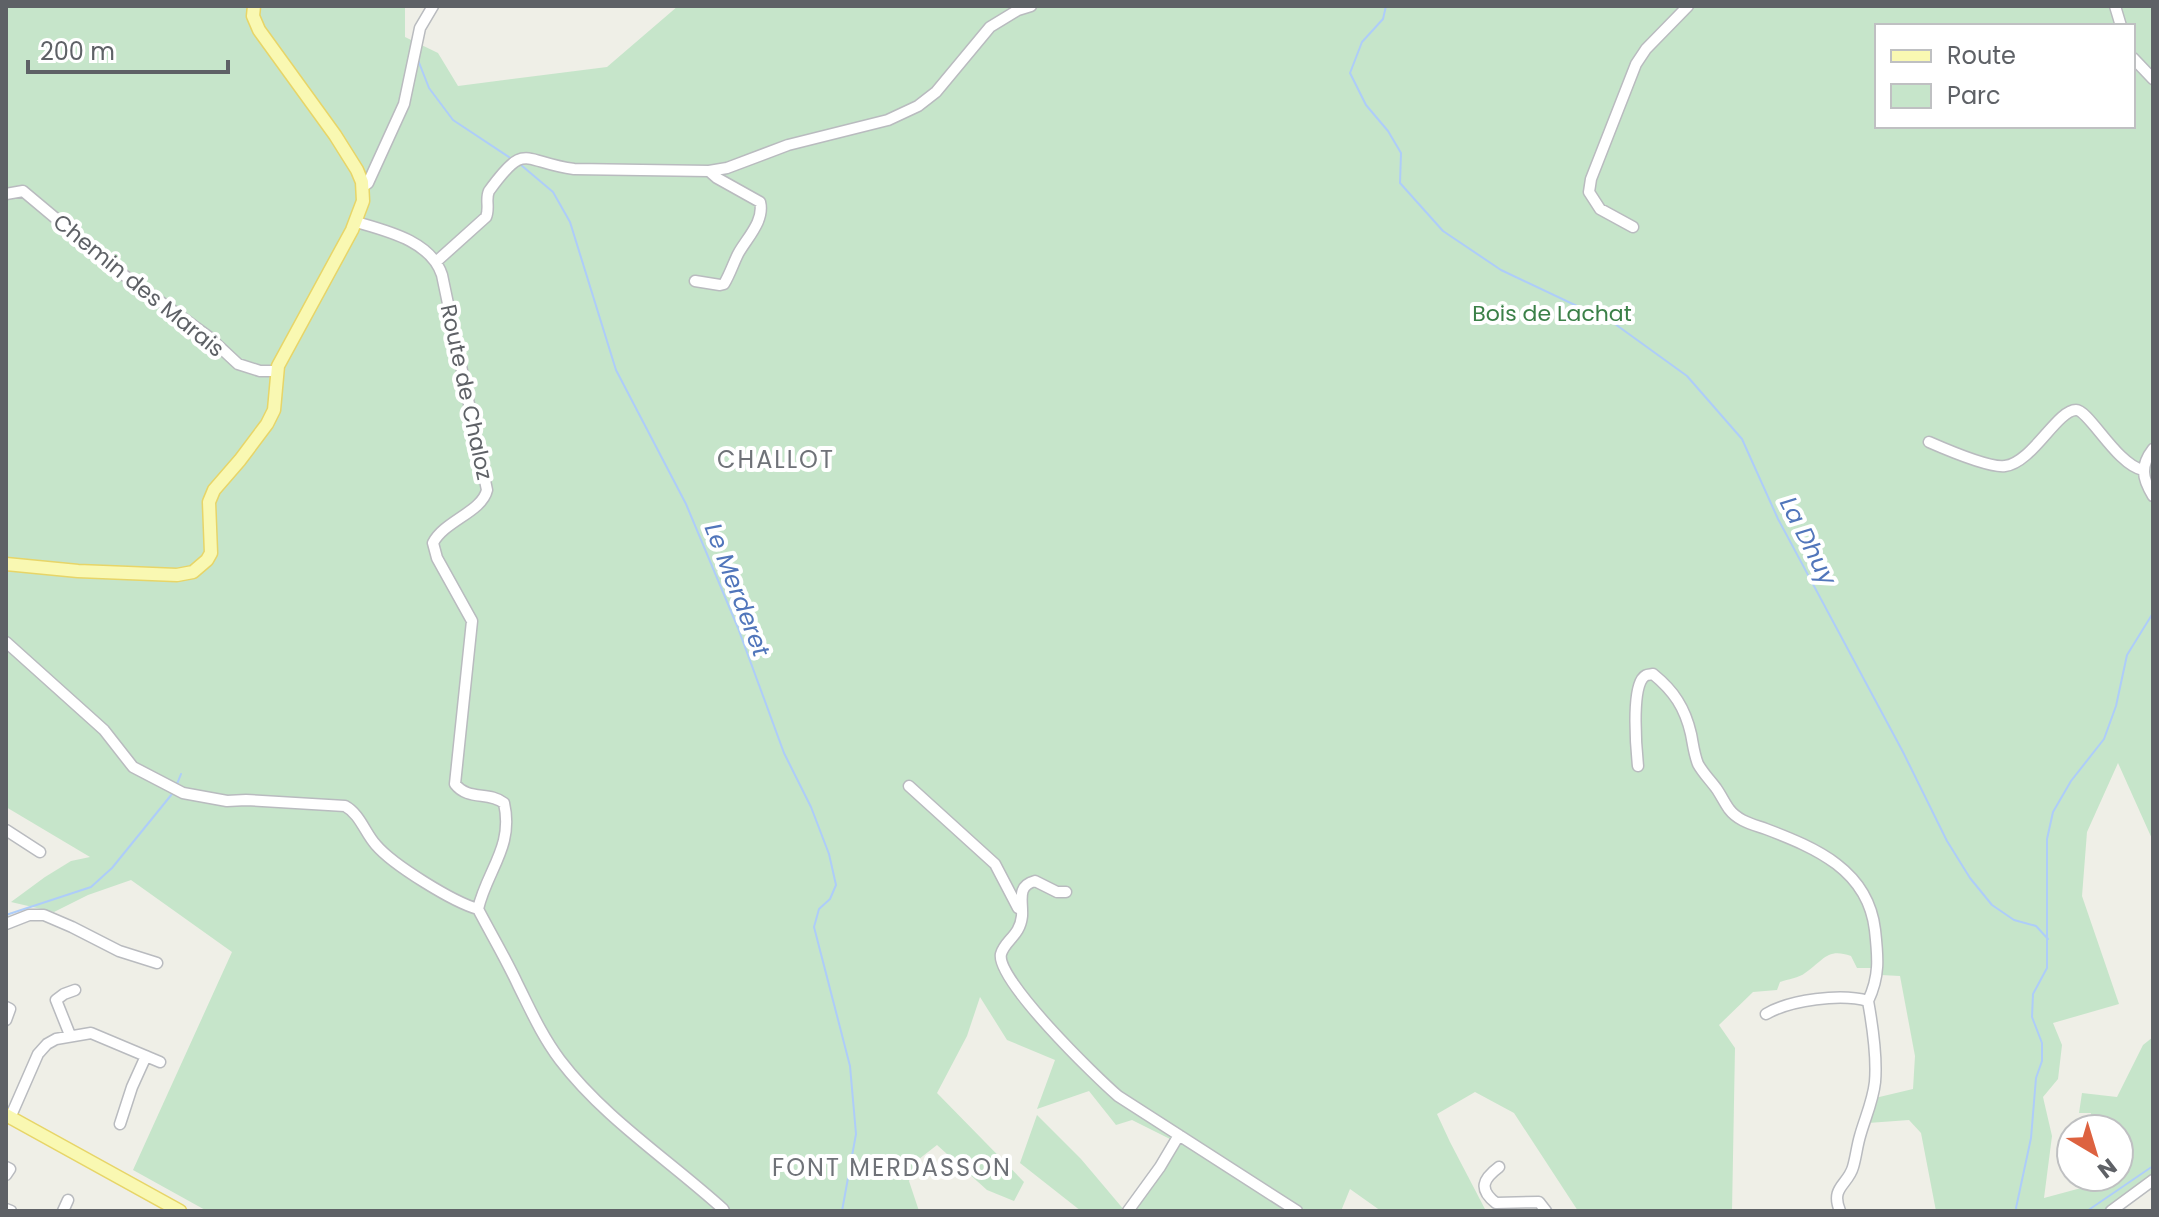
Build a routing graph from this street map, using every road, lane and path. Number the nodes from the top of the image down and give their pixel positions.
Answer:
1 (254, 6) edge
2 (433, 6) edge
3 (1031, 6) edge
4 (1688, 6) edge
5 (2135, 60) edge
6 (2153, 79) edge
7 (709, 171) junction
8 (362, 187) junction
9 (6, 194) edge
10 (356, 222) junction
11 (1633, 227) dead end
12 (437, 261) junction
13 (695, 281) dead end
14 (277, 371) junction
15 (1929, 442) dead end
16 (2153, 449) edge
17 (2143, 470) junction
18 (2153, 496) edge
19 (6, 564) edge
20 (6, 642) edge
21 (1638, 766) dead end
22 (909, 786) dead end
23 (6, 830) edge
24 (40, 852) dead end
25 (1066, 892) dead end
26 (478, 909) junction
27 (1022, 914) junction
28 (6, 924) edge
29 (157, 963) dead end
30 (75, 990) dead end
31 (1868, 1001) junction
32 (6, 1007) edge
33 (1766, 1014) dead end
34 (6, 1020) edge
35 (70, 1035) junction
36 (146, 1056) junction
37 (160, 1062) dead end
38 (8, 1116) edge
39 (120, 1124) dead end
40 (1179, 1135) junction
41 (6, 1167) edge
42 (1499, 1167) dead end
43 (6, 1175) edge
44 (2153, 1180) edge
45 (68, 1200) dead end
46 (161, 1206) edge
47 (63, 1211) edge
48 (180, 1211) edge
49 (724, 1211) edge
50 (1128, 1211) edge
51 (1297, 1211) edge
52 (1546, 1211) edge
53 (1840, 1211) edge
54 (2111, 1211) edge

1 - 8 main road
2 - 8 street
3 - 7 street
4 - 11 street
5 - 6 street
7 - 12 street
7 - 13 street
8 - 10 main road
9 - 14 street, Chemin des Marais
10 - 12 street
10 - 14 main road
12 - 26 street, Route de Chaloz
14 - 19 main road
15 - 17 street
16 - 17 street
17 - 18 street
20 - 26 street
21 - 31 street
22 - 27 street
23 - 24 street
25 - 27 street
26 - 49 street
27 - 40 street
28 - 29 street
30 - 35 street
31 - 33 street
31 - 53 street
32 - 34 street
35 - 36 street
35 - 38 street
36 - 37 street
36 - 39 street
38 - 46 main road
40 - 50 street
40 - 51 street
41 - 43 street
42 - 52 street
44 - 54 street
45 - 47 street
46 - 48 main road

